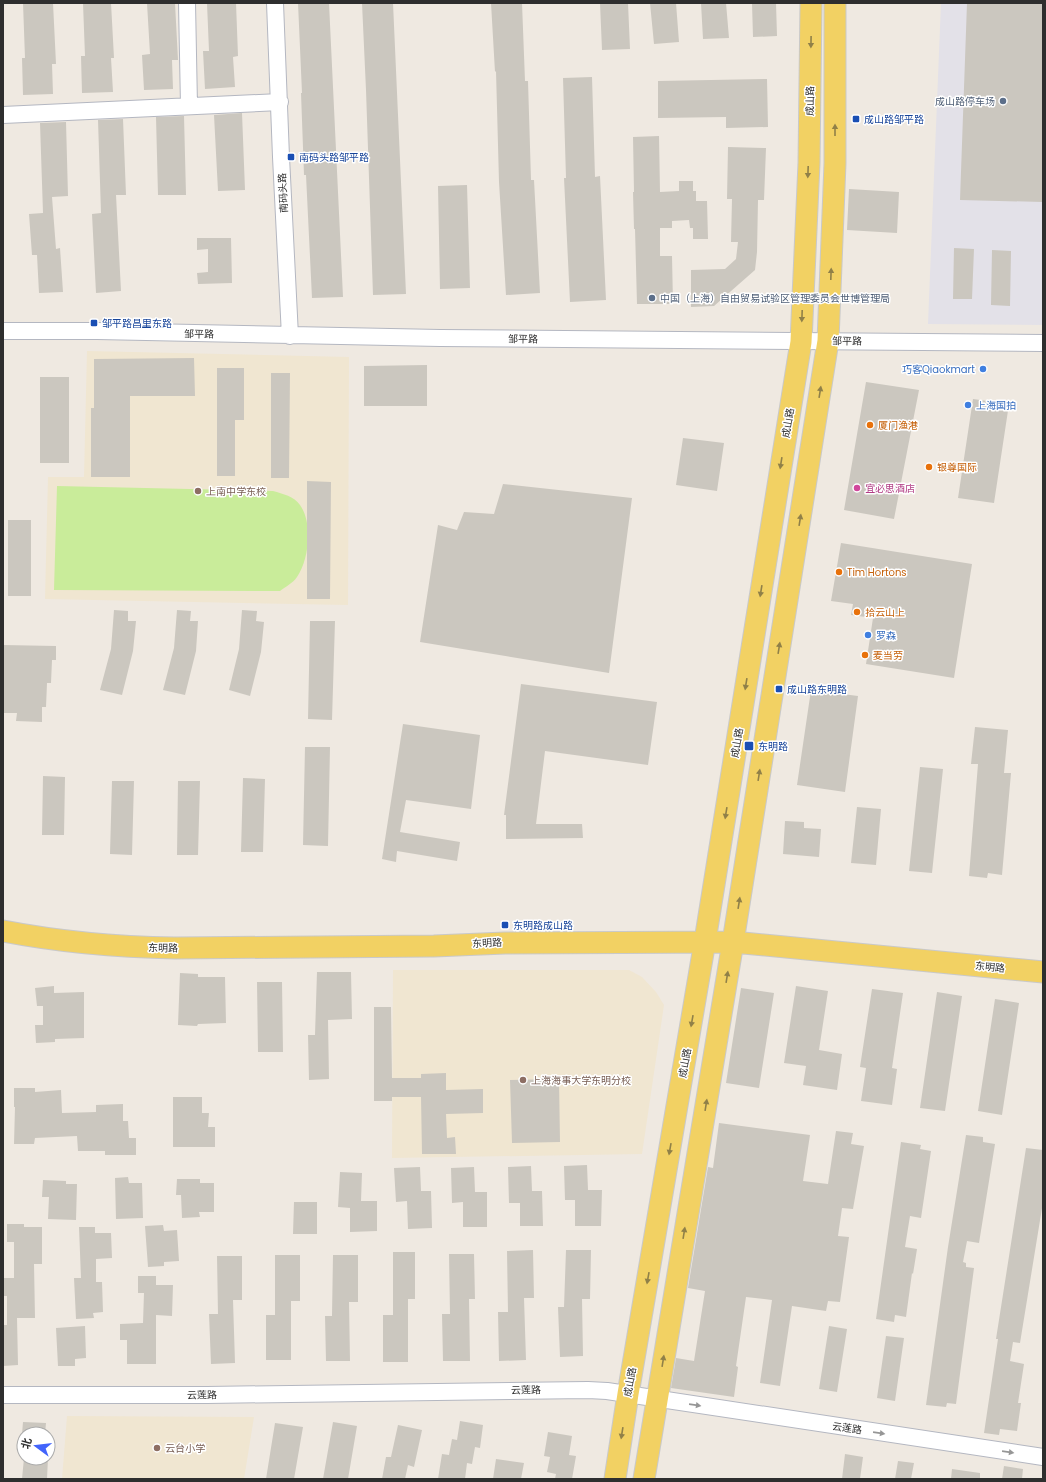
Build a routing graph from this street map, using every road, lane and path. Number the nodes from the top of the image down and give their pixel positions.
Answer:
1 (187, 3) edge
2 (275, 3) edge
3 (811, 3) edge
4 (835, 3) edge
5 (280, 102) junction
6 (189, 106) junction
7 (3, 115) edge
8 (3, 331) edge
9 (290, 336) junction
10 (828, 341) junction
11 (801, 342) junction
12 (1043, 343) edge
13 (3, 931) edge
14 (705, 942) junction
15 (733, 942) junction
16 (1043, 972) edge
17 (628, 1394) junction
18 (3, 1395) edge
19 (657, 1400) junction
20 (1043, 1457) edge
21 (615, 1479) edge
22 (644, 1479) edge

1 - 6 street
2 - 5 street, 南码头路
3 -> 11 main road, 成山路
10 -> 4 main road
5 - 6 street
5 - 9 street, 南码头路
6 - 7 street
8 - 9 street, 邹平路
9 - 11 street, 邹平路
10 - 11 street, 邹平路
10 - 12 street, 邹平路
15 -> 10 main road
11 -> 14 main road, 成山路
13 - 14 main road, 东明路
14 - 15 main road, 东明路
14 -> 17 main road, 成山路
15 - 16 main road, 东明路
19 -> 15 main road
17 - 18 street, 云莲路
17 - 19 street, 云莲路
17 -> 21 main road, 成山路
19 -> 20 street, 云莲路
19 - 22 main road

